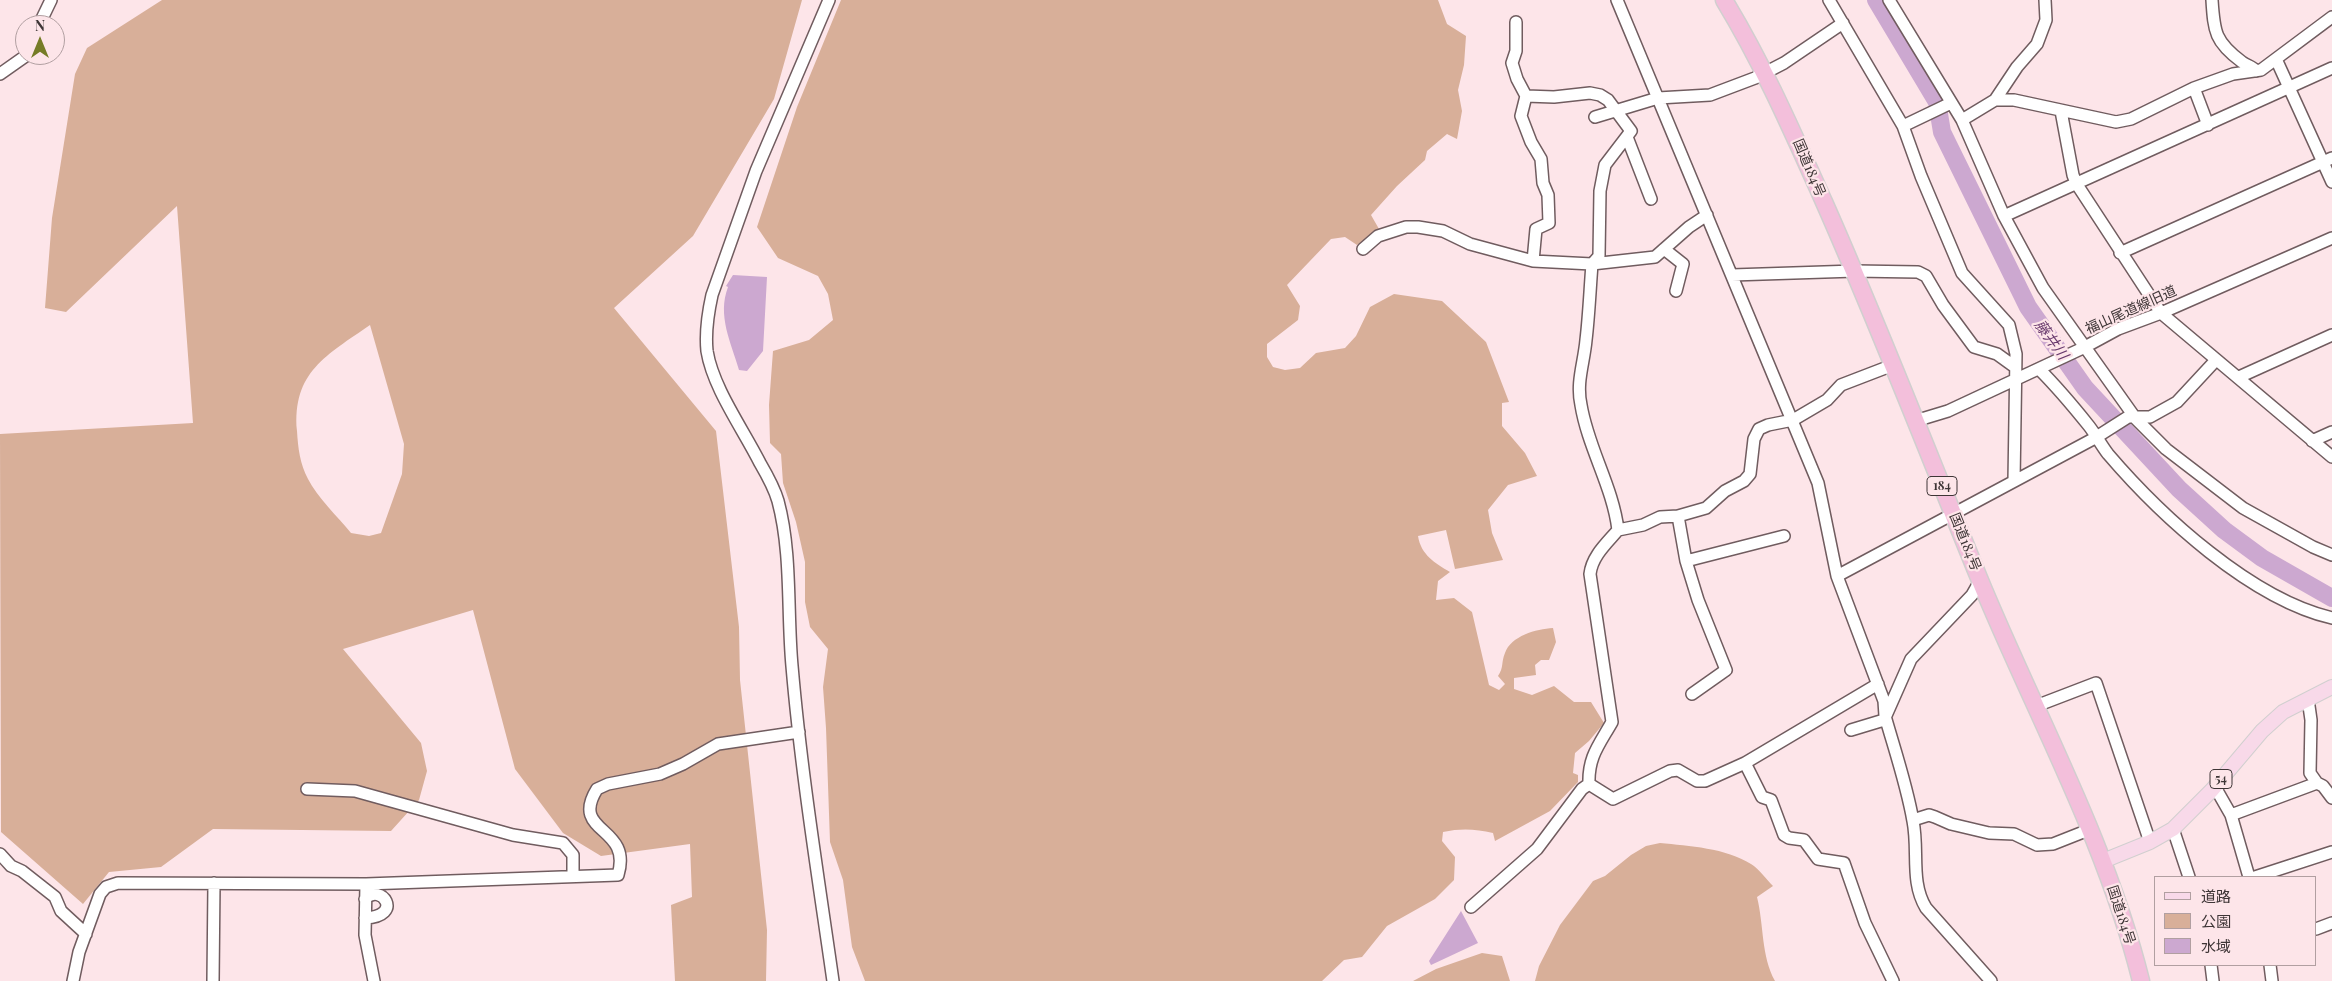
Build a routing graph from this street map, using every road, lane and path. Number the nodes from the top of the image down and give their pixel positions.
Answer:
1 (51, 0) edge
2 (828, 0) edge
3 (1617, 0) edge
4 (1724, 0) edge
5 (1829, 0) edge
6 (1889, 0) edge
7 (2045, 0) edge
8 (2212, 0) edge
9 (44, 15) edge
10 (2332, 17) edge
11 (1516, 22) dead end
12 (1843, 24) junction
13 (2276, 60) junction
14 (15, 63) edge
15 (2332, 68) edge
16 (2256, 71) junction
17 (1764, 72) junction
18 (0, 74) edge
19 (2289, 87) junction
20 (2194, 88) junction
21 (1526, 96) junction
22 (1658, 98) junction
23 (1995, 100) junction
24 (1949, 105) junction
25 (1616, 111) junction
26 (2061, 111) junction
27 (1594, 117) dead end
28 (1962, 120) junction
29 (2208, 125) junction
30 (1902, 126) junction
31 (1627, 137) junction
32 (2328, 160) edge
33 (2332, 182) edge
34 (2076, 183) junction
35 (1651, 199) dead end
36 (1707, 215) junction
37 (2004, 216) junction
38 (2332, 238) edge
39 (1363, 249) dead end
40 (1664, 249) junction
41 (2120, 253) junction
42 (1533, 261) junction
43 (1592, 264) junction
44 (1855, 271) junction
45 (1732, 275) junction
46 (1676, 291) dead end
47 (2160, 313) junction
48 (2332, 335) edge
49 (2084, 347) junction
50 (2216, 360) junction
51 (1893, 365) junction
52 (2015, 367) junction
53 (2043, 367) junction
54 (2239, 377) junction
55 (2016, 380) junction
56 (2132, 418) junction
57 (1792, 420) junction
58 (1915, 421) junction
59 (2332, 432) edge
60 (2098, 436) junction
61 (2312, 441) junction
62 (2332, 458) edge
63 (2014, 481) junction
64 (1954, 514) junction
65 (1678, 516) junction
66 (1618, 530) junction
67 (1784, 536) dead end
68 (2332, 555) edge
69 (1686, 561) junction
70 (1837, 576) junction
71 (1980, 581) junction
72 (2332, 618) edge
73 (1878, 684) junction
74 (2332, 687) edge
75 (1692, 694) dead end
76 (2308, 699) junction
77 (2036, 706) junction
78 (1886, 716) junction
79 (1851, 730) dead end
80 (799, 732) junction
81 (1745, 763) junction
82 (2316, 783) junction
83 (1589, 784) junction
84 (2215, 787) junction
85 (307, 790) dead end
86 (2332, 798) edge
87 (2231, 815) junction
88 (1913, 820) junction
89 (2173, 828) junction
90 (2091, 829) junction
91 (2150, 842) junction
92 (2332, 852) edge
93 (0, 854) edge
94 (2103, 862) junction
95 (573, 875) junction
96 (2189, 876) edge
97 (2249, 876) edge
98 (2259, 876) edge
99 (214, 883) junction
100 (366, 884) junction
101 (365, 899) junction
102 (1471, 907) dead end
103 (365, 918) junction
104 (2332, 924) edge
105 (2317, 929) edge
106 (86, 934) junction
107 (2211, 966) edge
108 (2270, 966) edge
109 (73, 981) edge
110 (213, 981) edge
111 (374, 981) edge
112 (832, 981) edge
113 (1893, 981) edge
114 (1991, 981) edge
115 (2141, 981) edge
116 (2213, 981) edge
117 (2272, 981) edge

1 - 9 street
2 - 80 street
3 - 22 street
4 - 17 highway, 国道184号 / 184
5 - 12 street
6 - 24 street
7 - 23 street
8 - 16 street
10 - 13 street
11 - 21 street
12 - 17 street
12 - 30 street
13 - 16 street
13 - 19 street
14 - 18 street
15 - 19 street
16 - 20 street
17 - 22 street
17 - 44 highway, 国道184号 / 184
19 - 29 street
19 - 32 street
20 - 26 street
20 - 29 street
21 - 25 street
21 - 42 street
22 - 25 street
22 - 36 street
23 - 26 street
23 - 28 street
24 - 28 street
24 - 30 street
25 - 27 street
25 - 31 street
26 - 34 street
28 - 37 street
29 - 34 street
30 - 52 street
31 - 35 street
31 - 43 street
32 - 33 street
32 - 41 street
34 - 37 street
34 - 41 street
36 - 40 street
36 - 45 street
37 - 49 street
38 - 47 street, 福山尾道線旧道
39 - 42 street
40 - 43 street
40 - 46 street
41 - 47 street
42 - 43 street
43 - 66 street
44 - 45 street
44 - 51 highway, 国道184号 / 184
44 - 52 street
45 - 57 street
47 - 49 street, 福山尾道線旧道
47 - 50 street
48 - 54 street
49 - 53 street, 福山尾道線旧道
49 - 56 street
50 - 54 street
50 - 56 street
51 - 57 street
51 - 58 highway, 国道184号 / 184
52 - 55 street
53 - 55 street, 福山尾道線旧道
53 - 60 street
54 - 61 street
55 - 58 street, 福山尾道線旧道
55 - 63 street
56 - 60 street
56 - 68 street
57 - 65 street
57 - 70 street
58 - 64 highway, 国道184号 / 184
59 - 61 street
60 - 63 street
60 - 72 street
61 - 62 street
63 - 64 street
64 - 70 street
64 - 71 highway, 国道184号 / 184
65 - 66 street
65 - 69 street
66 - 83 street
67 - 69 street
69 - 75 street
70 - 73 street
71 - 77 highway, 国道184号 / 184
71 - 78 street
73 - 78 street
73 - 81 street
74 - 76 main road, 54
76 - 82 street
76 - 84 main road, 54
77 - 90 highway, 国道184号 / 184
77 - 91 street
78 - 79 street
78 - 88 street
80 - 95 street
80 - 112 street
81 - 83 street
81 - 113 street
82 - 86 street
82 - 87 street
83 - 102 street
84 - 87 street
84 - 89 main road, 54
85 - 95 street
87 - 97 street
88 - 90 street
88 - 114 street
89 - 91 main road, 54
89 - 96 street
90 - 94 highway, 国道184号 / 184
91 - 94 main road, 54
92 - 98 street
93 - 106 street
94 - 115 highway, 国道184号 / 184
95 - 100 street
99 - 100 street
99 - 106 street
99 - 110 street
100 - 101 street
101 - 103 street
101 - 103 street
103 - 111 street
104 - 105 street
106 - 109 street
107 - 116 street
108 - 117 street

